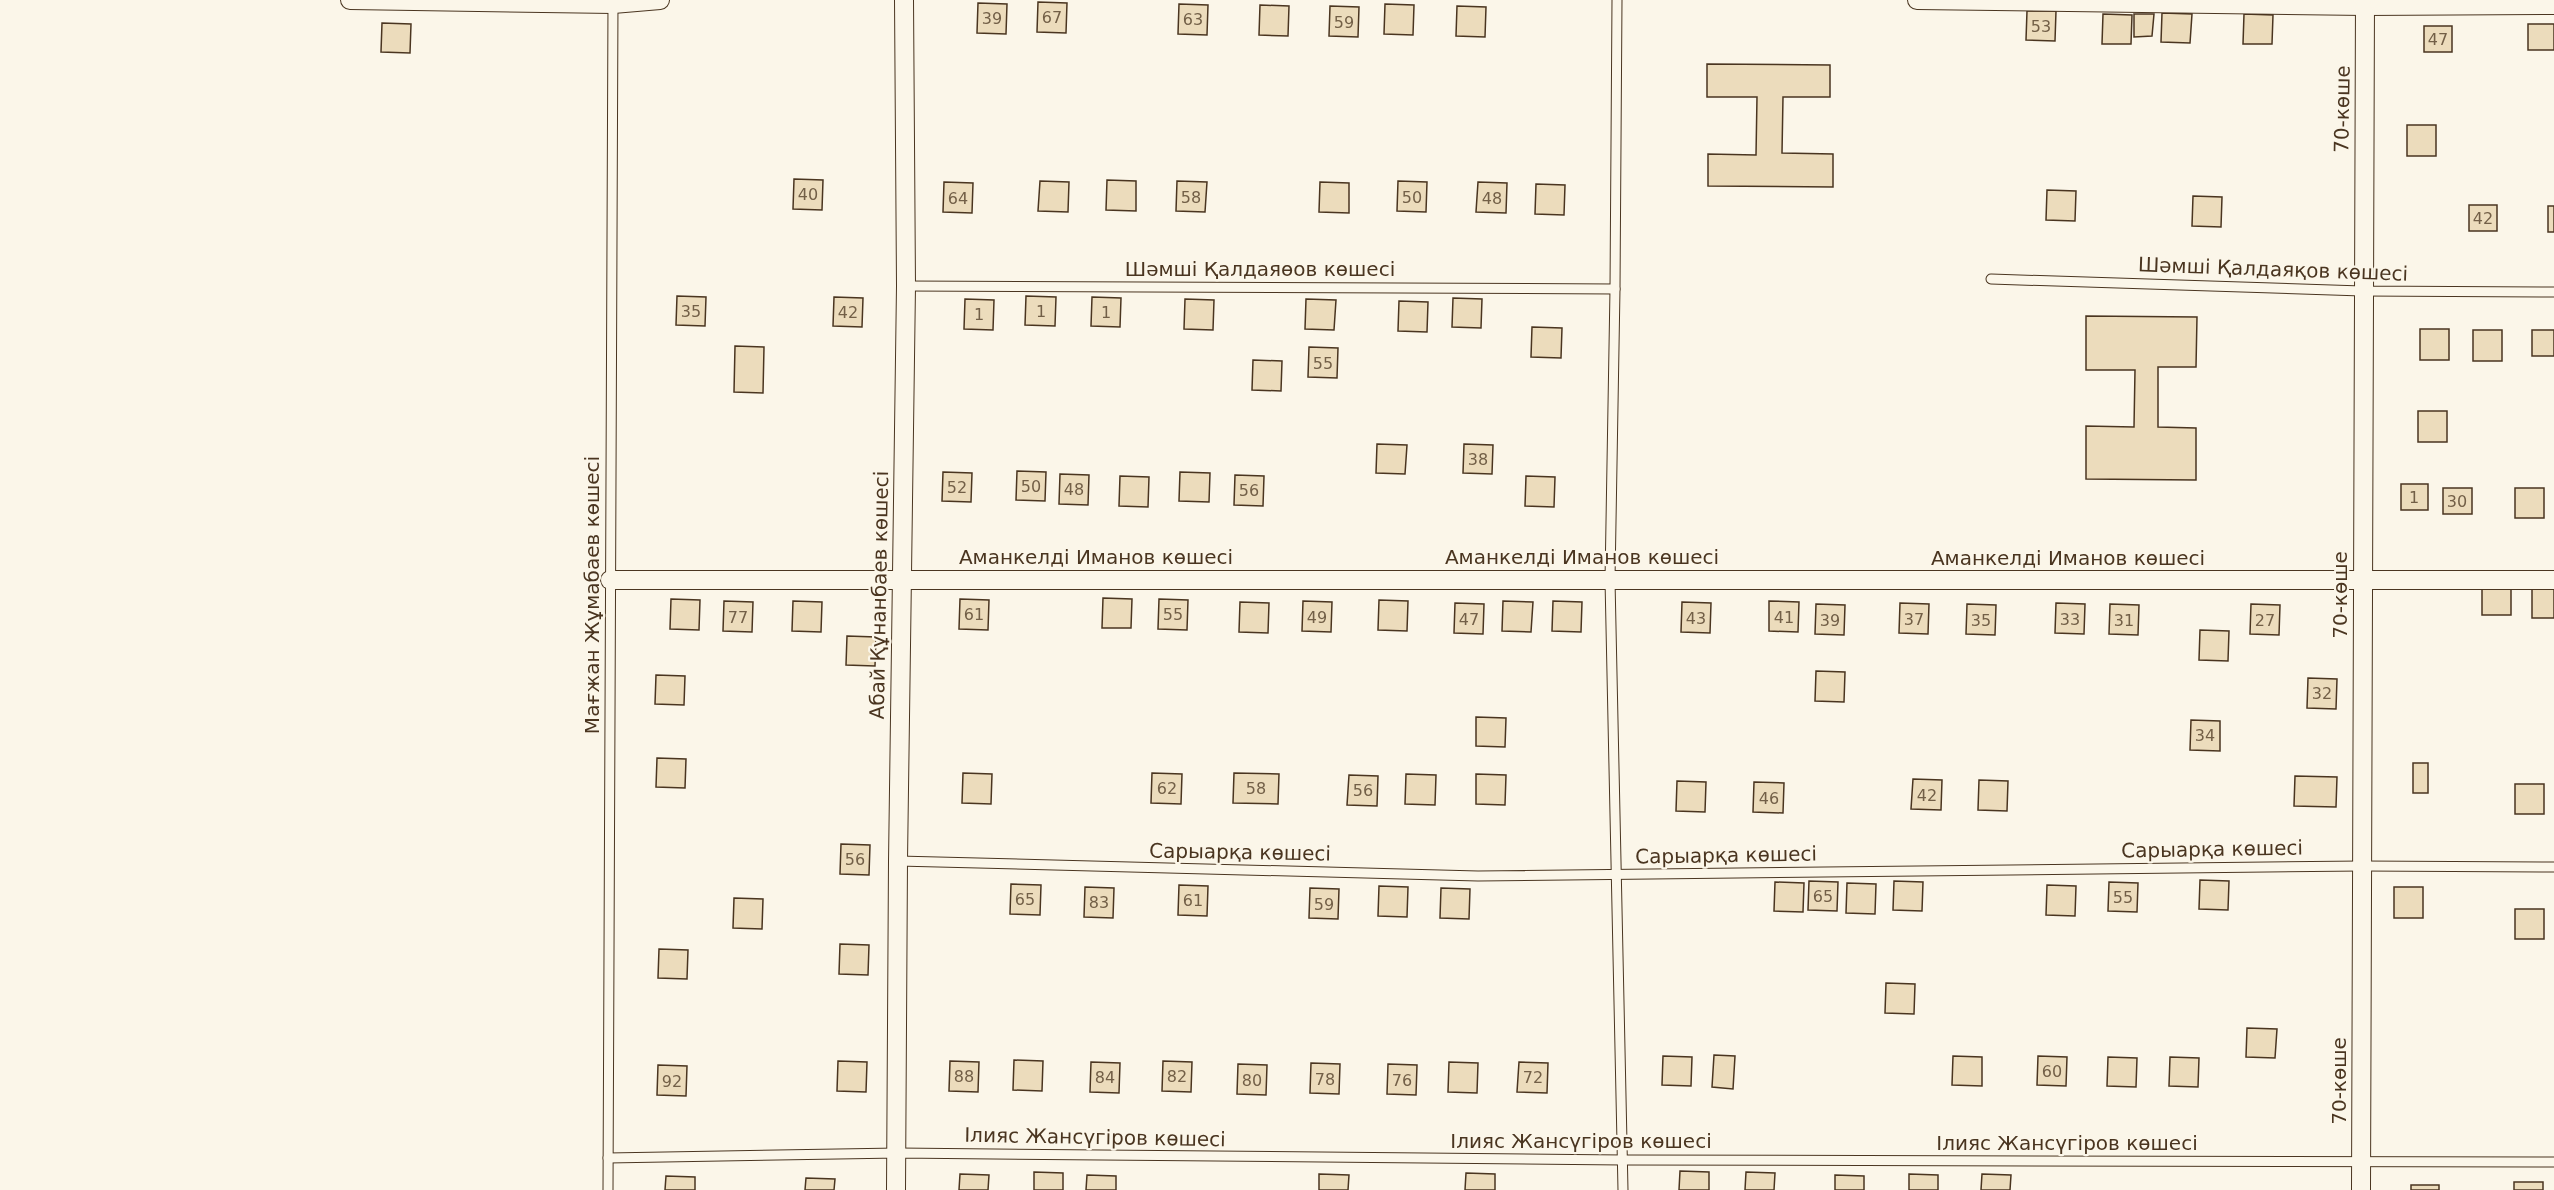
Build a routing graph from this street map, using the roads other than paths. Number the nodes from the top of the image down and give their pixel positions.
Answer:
1 (350, 0) edge
2 (660, 0) edge
3 (904, 0) edge
4 (1617, 0) edge
5 (1917, 0) edge
6 (613, 2) edge
7 (2365, 3) edge
8 (2554, 5) edge
9 (1991, 279) dead end
10 (906, 286) junction
11 (1615, 289) junction
12 (2362, 291) junction
13 (2554, 291) edge
14 (901, 579) junction
15 (610, 580) junction
16 (1610, 580) junction
17 (2362, 580) junction
18 (2554, 580) edge
19 (898, 861) junction
20 (2362, 866) junction
21 (2554, 867) edge
22 (1615, 875) junction
23 (898, 1153) junction
24 (608, 1158) junction
25 (1623, 1160) junction
26 (2361, 1162) junction
27 (2554, 1162) edge
28 (608, 1190) edge
29 (896, 1190) edge
30 (1623, 1190) edge
31 (2361, 1190) edge

1 - 6 street
2 - 6 street
3 - 10 street, Абай Құнанбаев көшесі
4 - 11 lane
5 - 7 street
6 - 15 lane, Мағжан Жұмабаев көшесі
7 - 8 street
7 - 12 street, 70-көше
9 - 12 lane, Шәмші Қалдаяқов көшесі
10 - 11 lane, Шәмші Қалдаяөов көшесі
10 - 14 street, Абай Құнанбаев көшесі
11 - 16 lane
12 - 13 lane, Шәмші Қалдаяқов көшесі
12 - 17 street, 70-көше
14 - 15 street, Аманкелді Иманов көшесі
14 - 16 street, Аманкелді Иманов көшесі
14 - 19 street, Абай Құнанбаев көшесі
15 - 24 lane, Мағжан Жұмабаев көшесі
16 - 17 street, Аманкелді Иманов көшесі
16 - 22 lane
17 - 18 street, Аманкелді Иманов көшесі
17 - 20 street, 70-көше
19 - 22 lane, Сарыарқа көшесі
19 - 23 street, Абай Құнанбаев көшесі
20 - 21 lane, Сарыарқа көшесі
20 - 22 lane, Сарыарқа көшесі
20 - 26 street, 70-көше
22 - 25 lane
23 - 24 lane, Ілияс Жансүгіров көшесі
23 - 25 lane, Ілияс Жансүгіров көшесі
23 - 29 street, Абай Құнанбаев көшесі
24 - 28 lane, Мағжан Жұмабаев көшесі
25 - 26 lane, Ілияс Жансүгіров көшесі
25 - 30 lane
26 - 27 lane, Ілияс Жансүгіров көшесі
26 - 31 street, 70-көше

